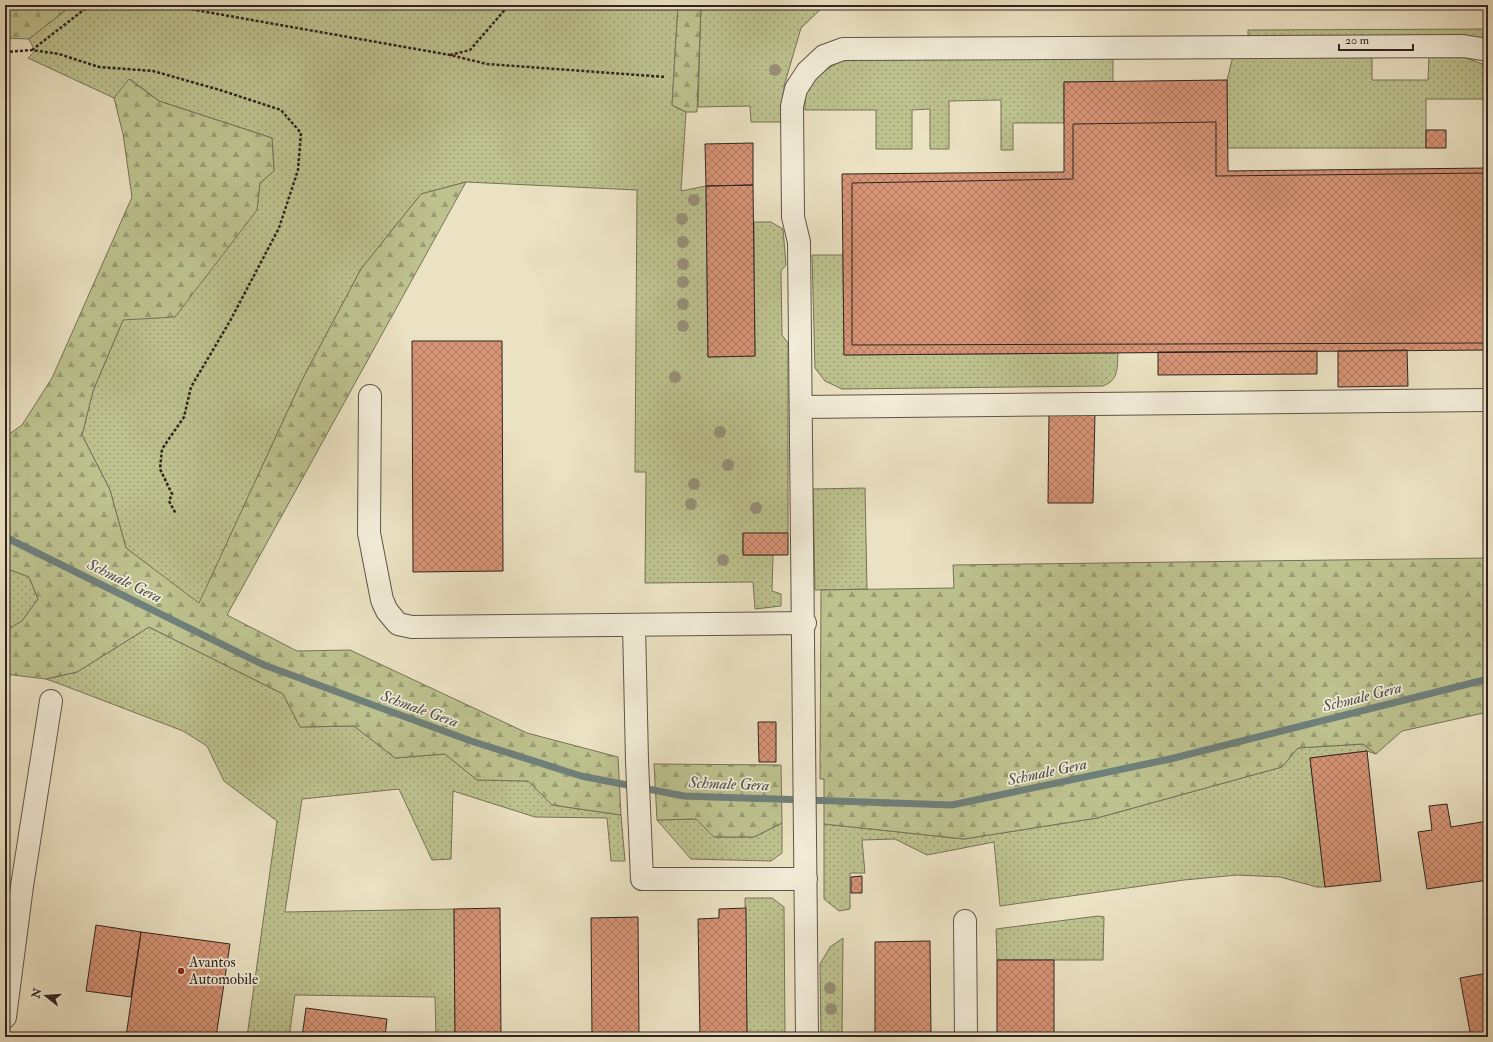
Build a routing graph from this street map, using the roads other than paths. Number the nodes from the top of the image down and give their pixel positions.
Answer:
1 (1488, 50) edge
2 (370, 396) dead end
3 (1488, 400) edge
4 (801, 407) junction
5 (805, 623) junction
6 (634, 625) junction
7 (51, 701) dead end
8 (806, 879) junction
9 (965, 921) dead end
10 (5, 1017) edge
11 (807, 1037) edge
12 (966, 1037) edge

1 - 4 street
2 - 6 street
3 - 4 street
4 - 5 street
5 - 6 street
5 - 8 street
6 - 8 street
7 - 10 street
8 - 11 street
9 - 12 street

